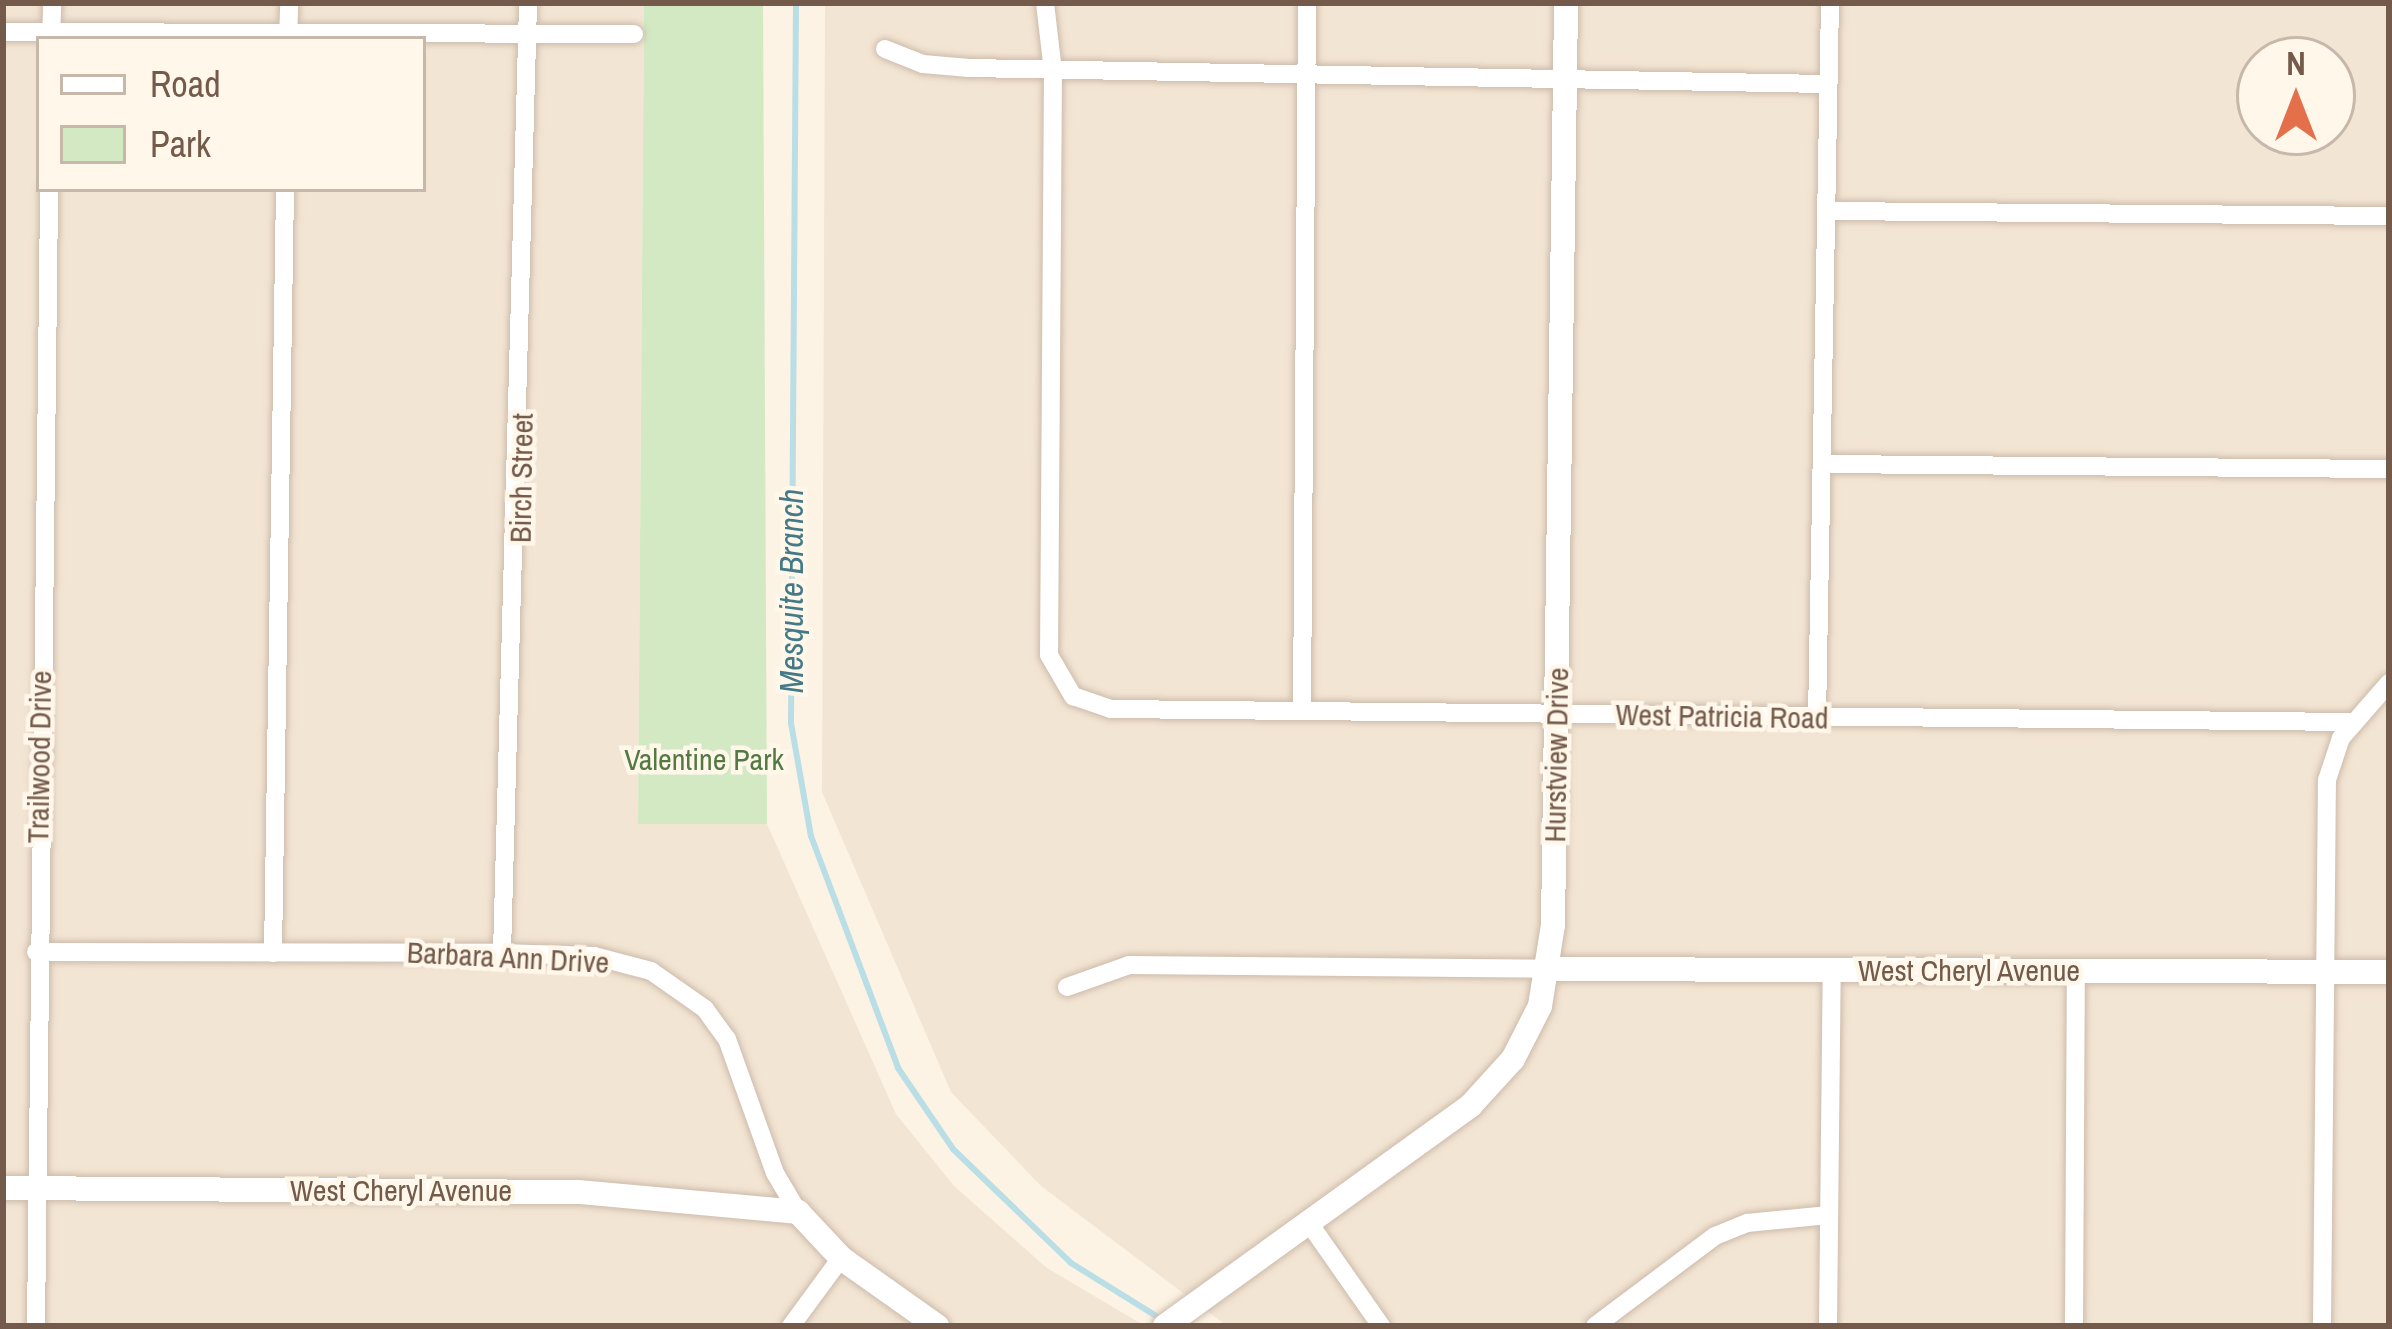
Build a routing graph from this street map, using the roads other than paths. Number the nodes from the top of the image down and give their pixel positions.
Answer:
1 (52, 3) edge
2 (289, 3) edge
3 (528, 3) edge
4 (1045, 3) edge
5 (1307, 3) edge
6 (1566, 3) edge
7 (1830, 3) edge
8 (3, 32) edge
9 (528, 34) junction
10 (634, 34) dead end
11 (52, 36) edge
12 (288, 36) edge
13 (885, 49) dead end
14 (1054, 70) junction
15 (1312, 74) junction
16 (1564, 80) junction
17 (1828, 84) junction
18 (49, 192) edge
19 (285, 192) edge
20 (1827, 211) junction
21 (2389, 216) edge
22 (1822, 464) junction
23 (2389, 469) edge
24 (2389, 683) edge
25 (1302, 711) junction
26 (1558, 714) junction
27 (1817, 718) junction
28 (2353, 722) junction
29 (36, 952) junction
30 (273, 953) junction
31 (502, 953) junction
32 (1550, 969) junction
33 (1832, 969) junction
34 (2076, 970) junction
35 (2325, 972) junction
36 (2389, 972) edge
37 (1067, 987) dead end
38 (3, 1188) edge
39 (37, 1193) junction
40 (798, 1212) junction
41 (1829, 1215) junction
42 (1309, 1223) junction
43 (842, 1258) junction
44 (1174, 1319) edge
45 (36, 1326) edge
46 (791, 1326) edge
47 (937, 1326) edge
48 (1381, 1326) edge
49 (1594, 1326) edge
50 (1828, 1326) edge
51 (2074, 1326) edge
52 (2322, 1326) edge

1 - 11 street
2 - 12 street
3 - 9 street, Birch Street
4 - 14 street
5 - 15 street
6 - 16 street, Hurstview Drive
7 - 17 street
8 - 11 street
9 - 10 street
9 - 12 street
9 - 31 street, Birch Street
11 - 12 street
13 - 14 street
14 - 15 street
14 - 25 street, West Patricia Road
15 - 16 street
15 - 25 street
16 - 17 street
16 - 26 street, Hurstview Drive
17 - 20 street
18 - 29 street, Trailwood Drive
19 - 30 street
20 - 21 street
20 - 22 street
22 - 23 street
22 - 27 street
24 - 28 street
25 - 26 street, West Patricia Road
26 - 27 street, West Patricia Road
26 - 32 street, Hurstview Drive
27 - 28 street, West Patricia Road
28 - 35 street
29 - 30 street, Barbara Ann Drive
29 - 39 street, Trailwood Drive
30 - 31 street, Barbara Ann Drive
31 - 40 street, Barbara Ann Drive
32 - 33 street, West Cheryl Avenue
32 - 37 street
32 - 42 street, Hurstview Drive
33 - 34 street, West Cheryl Avenue
33 - 41 street
34 - 35 street, West Cheryl Avenue
34 - 51 street
35 - 36 street, West Cheryl Avenue
35 - 52 street
38 - 39 street, West Cheryl Avenue
39 - 40 street, West Cheryl Avenue
39 - 45 street, Trailwood Drive
40 - 43 street, Barbara Ann Drive
41 - 49 street
41 - 50 street
42 - 44 street, Hurstview Drive
42 - 48 street
43 - 46 street
43 - 47 street, Barbara Ann Drive

